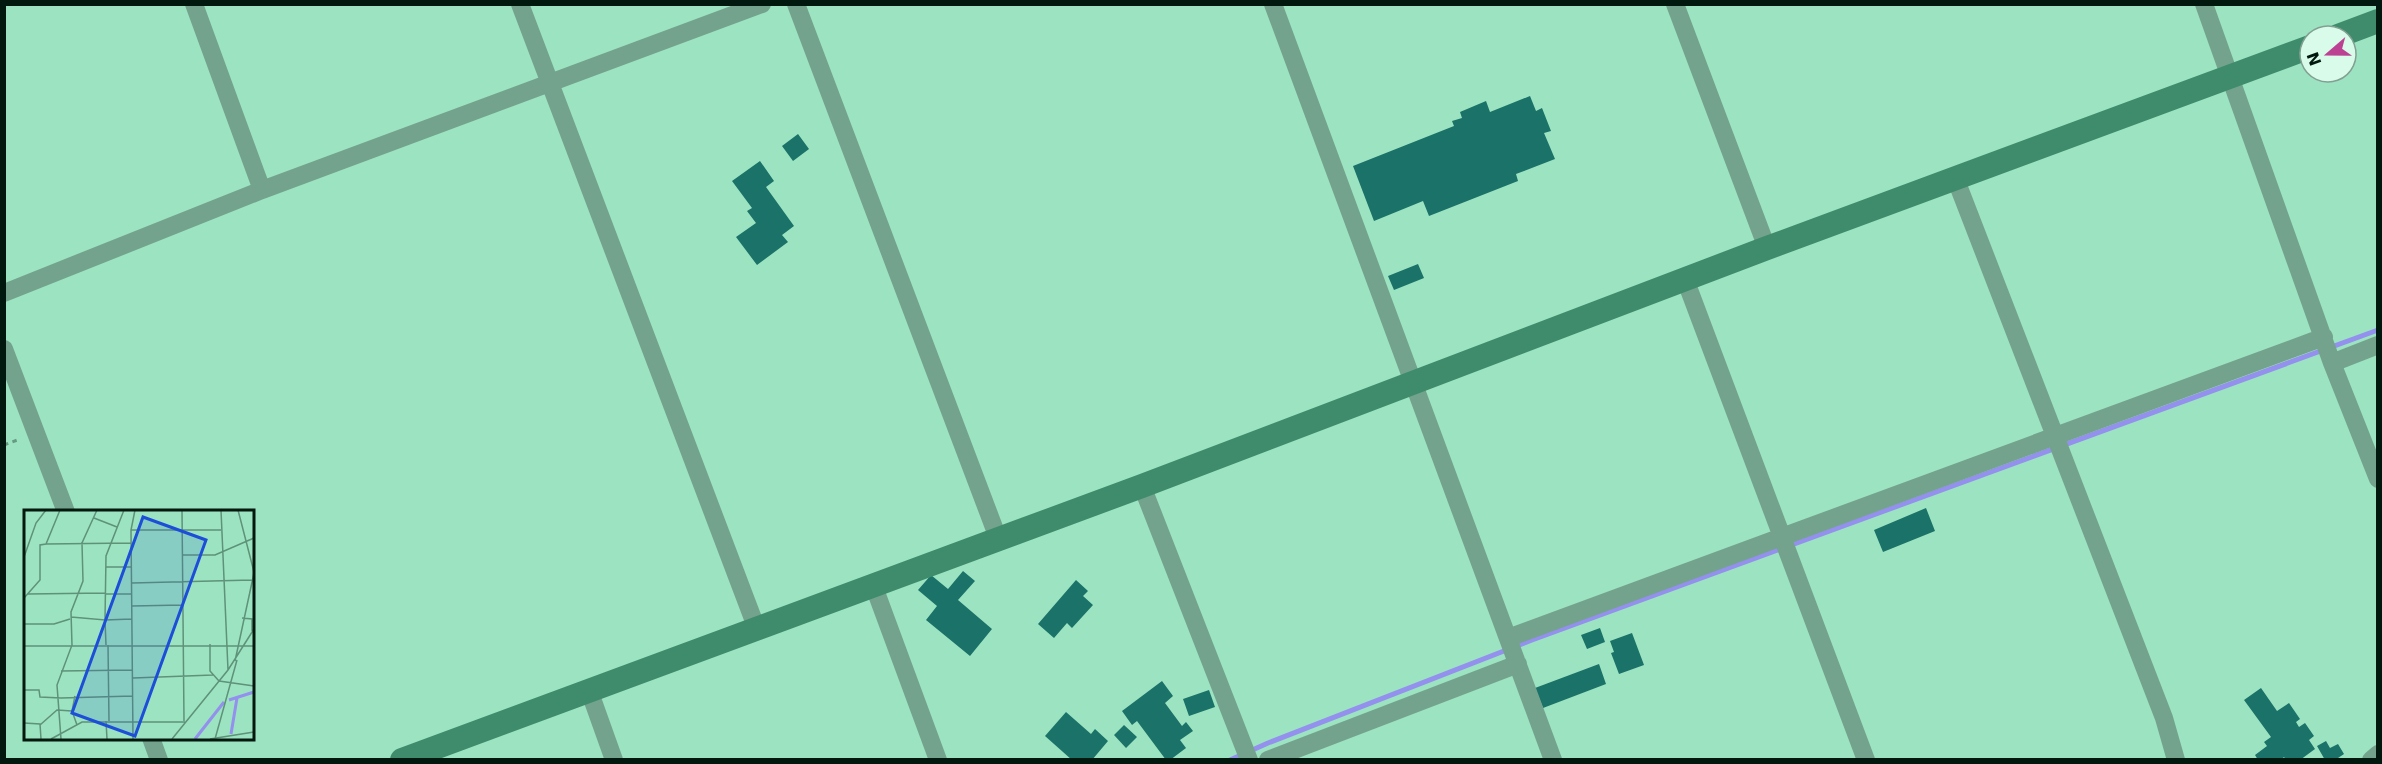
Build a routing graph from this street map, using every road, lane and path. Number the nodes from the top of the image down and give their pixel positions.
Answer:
1 (194, 4) edge
2 (520, 4) edge
3 (762, 4) edge
4 (796, 4) edge
5 (1273, 4) edge
6 (1675, 4) edge
7 (2204, 4) edge
8 (2378, 21) edge
9 (2358, 28) edge
10 (2298, 51) edge
11 (2231, 76) junction
12 (549, 82) junction
13 (1956, 180) junction
14 (262, 190) junction
15 (1767, 248) junction
16 (1685, 279) junction
17 (4, 293) edge
18 (2324, 337) junction
19 (2378, 345) edge
20 (4, 349) edge
21 (2332, 363) junction
22 (1414, 382) junction
23 (2054, 435) junction
24 (2378, 479) edge
25 (1143, 486) junction
26 (65, 510) edge
27 (1782, 536) junction
28 (998, 538) junction
29 (873, 584) junction
30 (752, 629) junction
31 (1508, 638) junction
32 (1518, 664) junction
33 (589, 690) junction
34 (152, 740) edge
35 (2378, 753) edge
36 (159, 759) edge
37 (402, 759) edge
38 (614, 759) edge
39 (938, 759) edge
40 (1249, 759) edge
41 (1268, 759) edge
42 (1553, 759) edge
43 (1866, 759) edge
44 (2176, 759) edge
45 (2371, 759) edge

1 - 14 street
2 - 12 street
3 - 12 street
4 - 28 street
5 - 22 street
6 - 15 street
7 - 11 street
8 - 9 street
10 - 11 street
11 - 13 street
11 - 18 street
12 - 14 street
12 - 30 street
13 - 15 street
13 - 23 street
14 - 17 street
15 - 16 street
16 - 22 street
16 - 27 street
18 - 21 street
18 - 23 street
19 - 21 street
20 - 26 street
21 - 24 street
22 - 25 street
22 - 31 street
23 - 27 street
23 - 44 street
25 - 28 street
25 - 40 street
27 - 31 street
27 - 43 street
28 - 29 street
29 - 30 street
29 - 39 street
30 - 33 street
31 - 32 street
32 - 41 street
32 - 42 street
33 - 37 street
33 - 38 street
34 - 36 street
35 - 45 street

